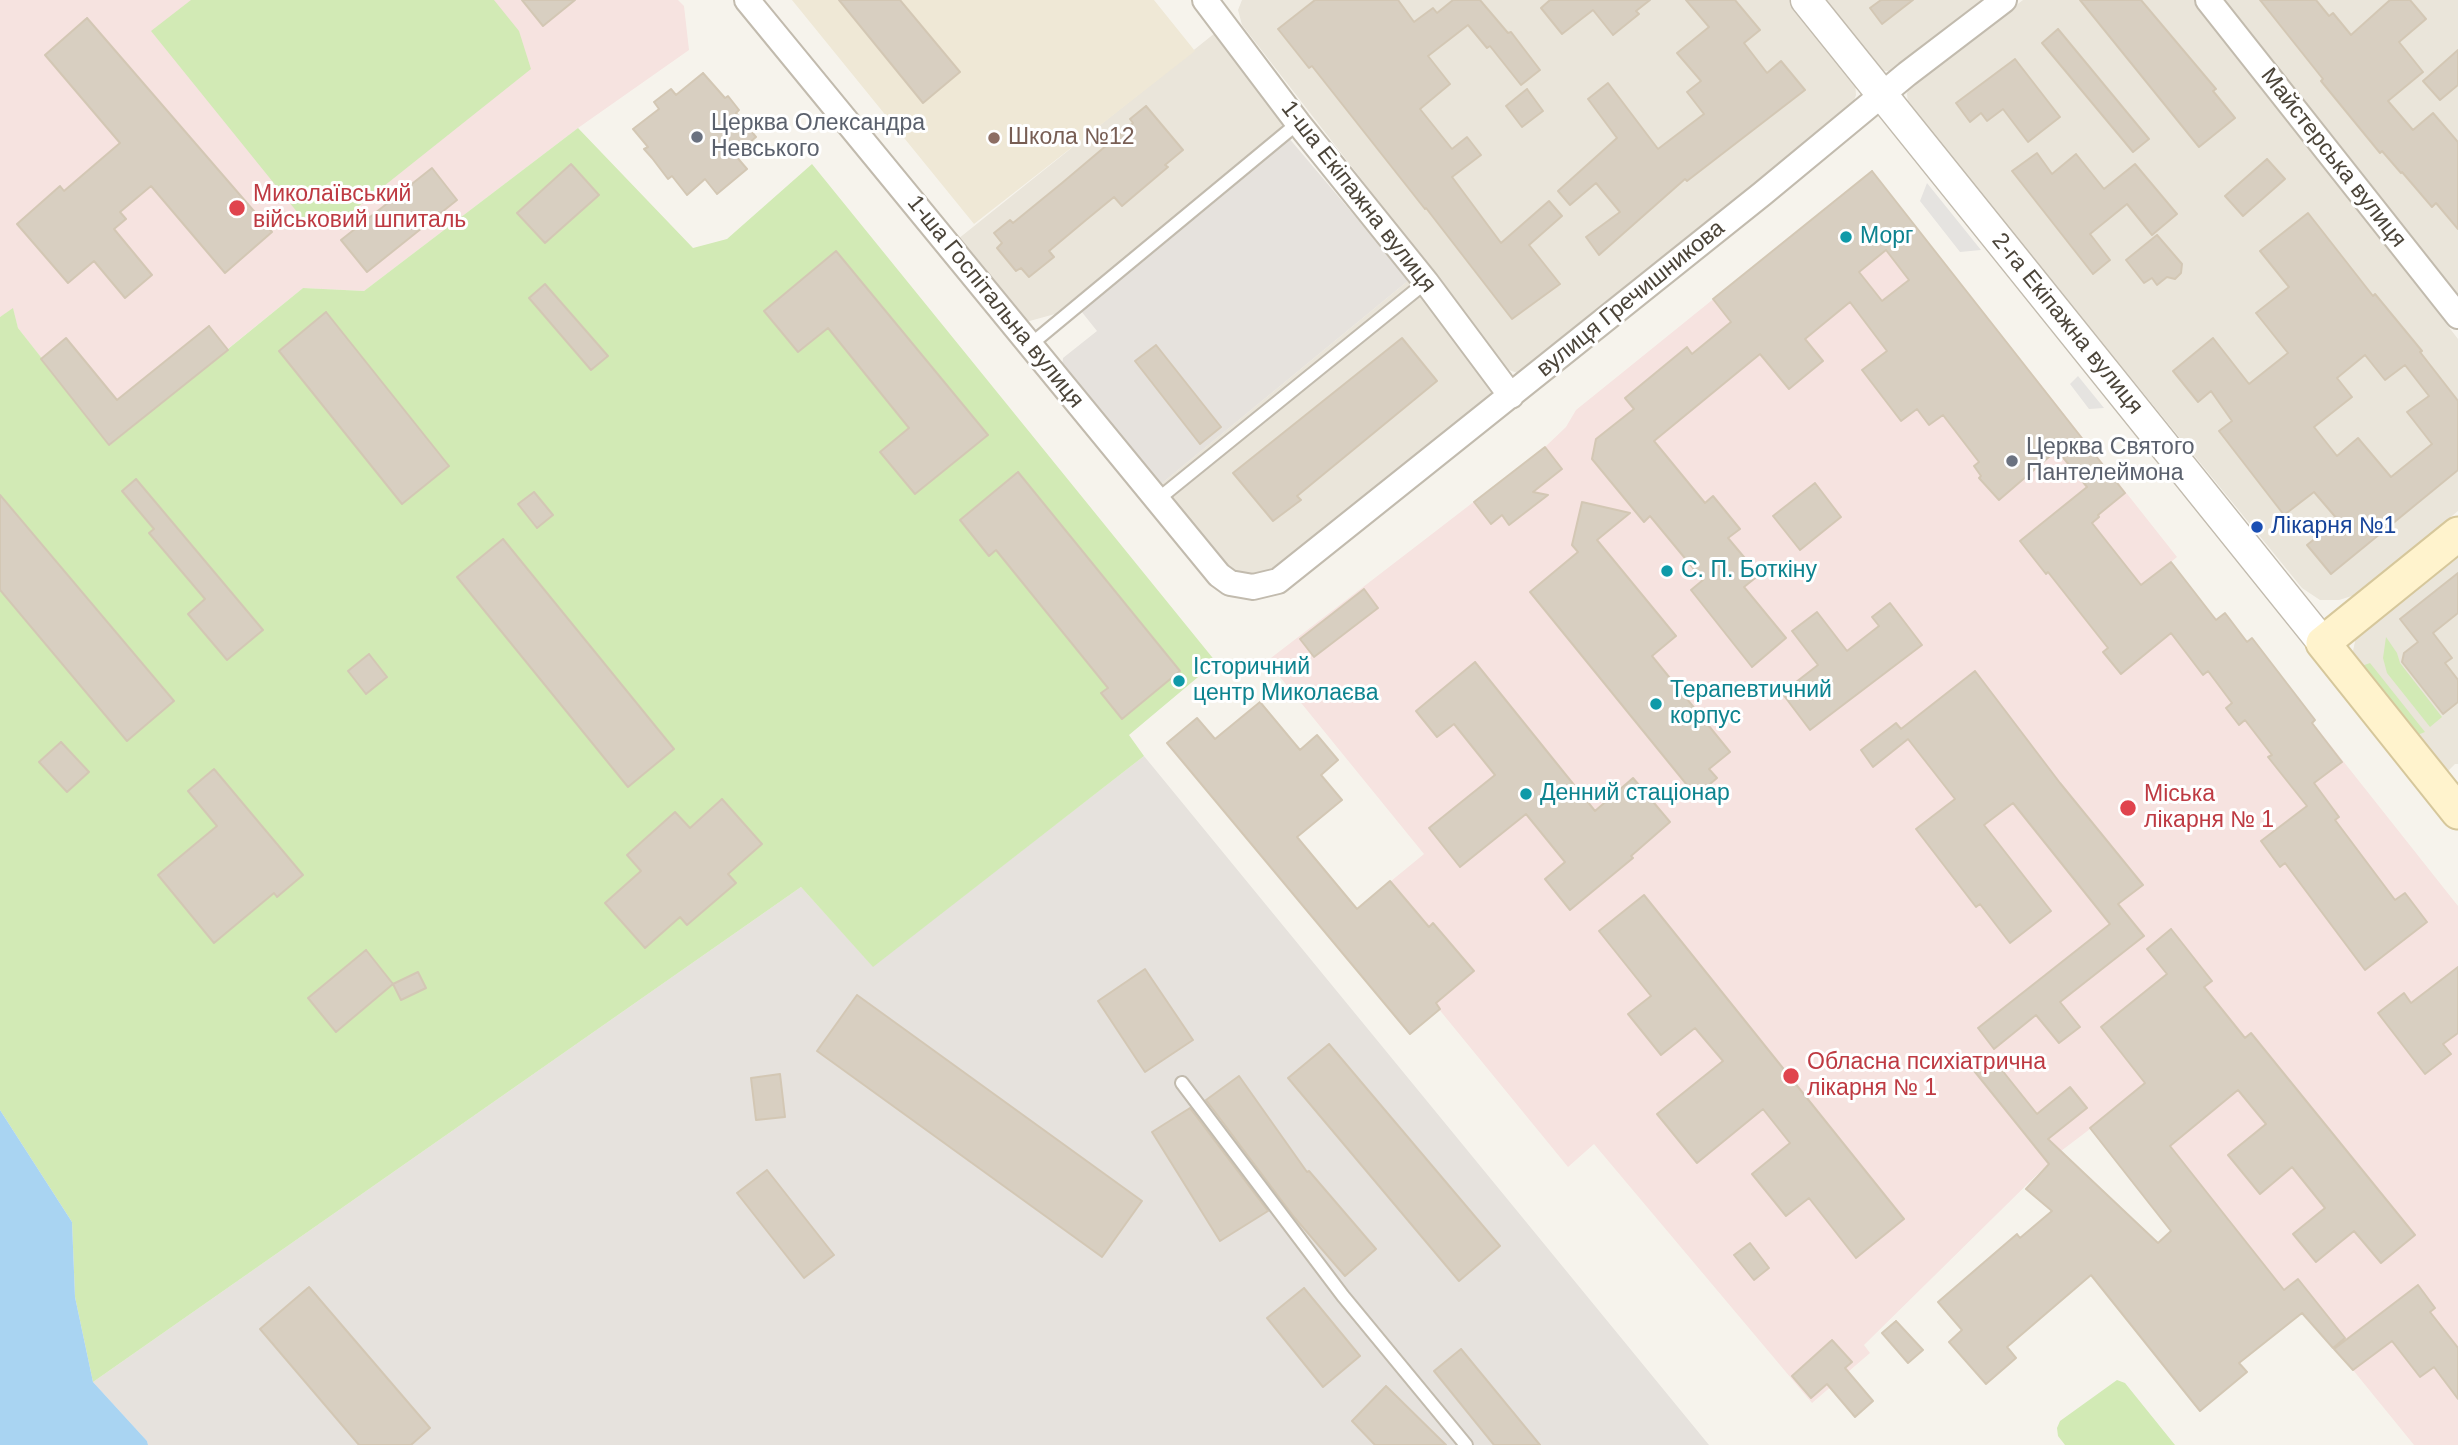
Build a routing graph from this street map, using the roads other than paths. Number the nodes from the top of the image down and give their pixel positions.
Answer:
1 (747, 0) edge
2 (1806, 0) edge
3 (2004, 0) edge
4 (2208, 0) edge
5 (1213, 3) edge
6 (1881, 95) junction
7 (1298, 123) junction
8 (1426, 282) junction
9 (2458, 316) edge
10 (1030, 345) junction
11 (1511, 396) junction
12 (1157, 500) junction
13 (2458, 534) edge
14 (1253, 587) joint
15 (2323, 643) junction
16 (2458, 812) edge
17 (1182, 1083) dead end
18 (1466, 1445) edge

1 - 10 street, 1-ша Госпітальна вулиця
2 - 6 street, 2-га Екіпажна вулиця
3 - 6 street, вулиця Гречишникова
4 - 9 street, Майстерська вулиця
5 - 7 street, 1-ша Екіпажна вулиця
6 - 11 street, вулиця Гречишникова
6 - 15 street, 2-га Екіпажна вулиця
7 - 8 street, 1-ша Екіпажна вулиця
7 - 10 lane
8 - 11 street, 1-ша Екіпажна вулиця
8 - 12 lane
10 - 12 street, 1-ша Госпітальна вулиця
11 - 14 street, вулиця Гречишникова
12 - 14 street, 1-ша Госпітальна вулиця
13 - 15 main road
15 - 16 main road, 2-га Екіпажна вулиця
17 - 18 lane

